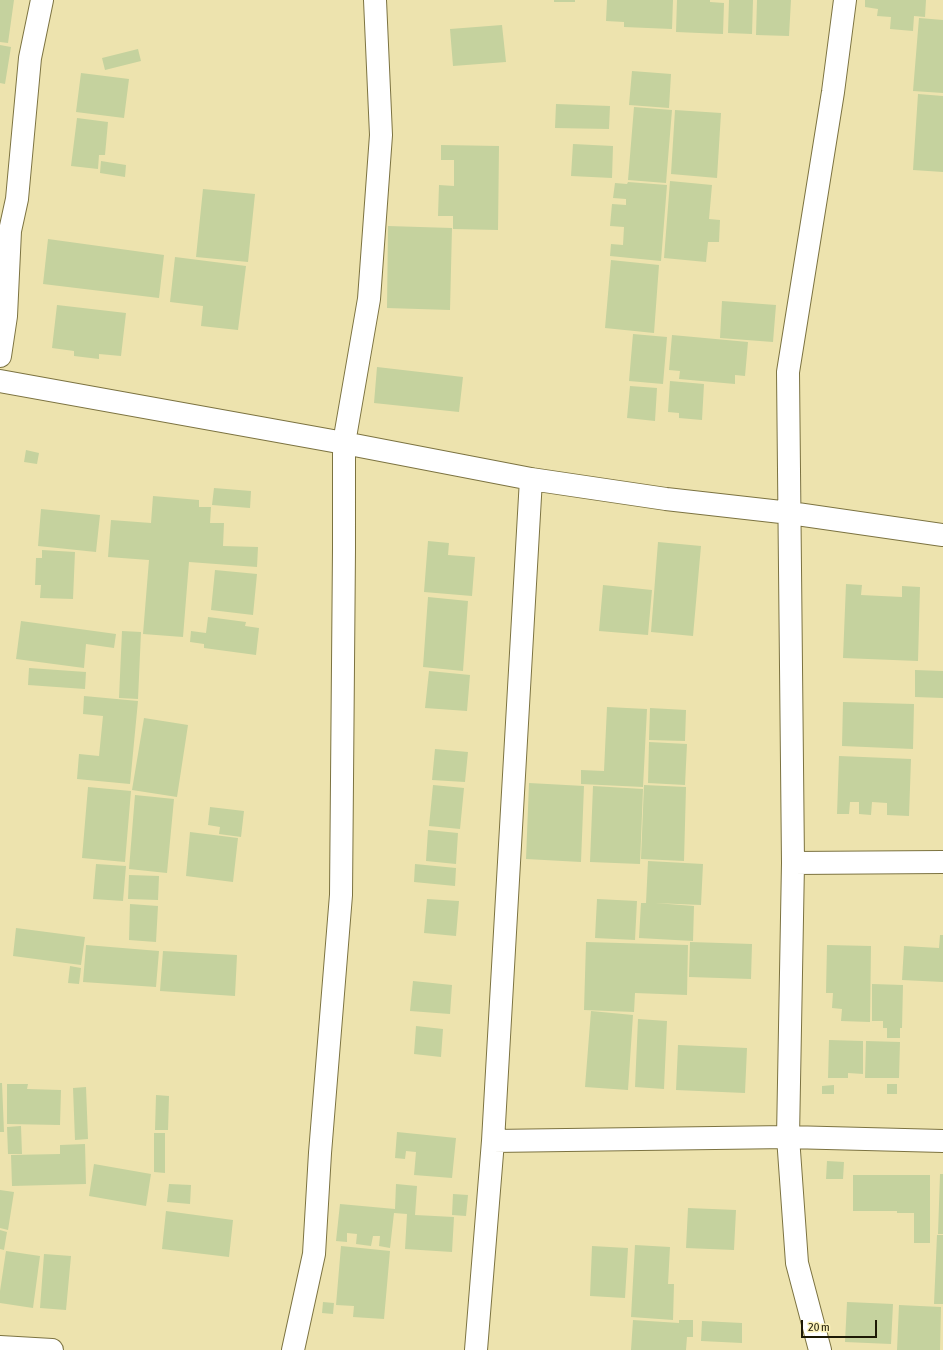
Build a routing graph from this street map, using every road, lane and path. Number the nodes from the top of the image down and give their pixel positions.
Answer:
1 (42, 0) edge
2 (375, 0) edge
3 (845, 0) edge
4 (0, 356) edge
5 (0, 381) edge
6 (344, 443) junction
7 (531, 479) junction
8 (790, 513) junction
9 (943, 534) edge
10 (943, 862) edge
11 (793, 863) junction
12 (788, 1138) junction
13 (493, 1141) junction
14 (943, 1141) edge
15 (0, 1347) edge
16 (52, 1350) edge
17 (293, 1350) edge
18 (476, 1350) edge
19 (820, 1350) edge

1 - 4 street
2 - 6 street
3 - 8 street
5 - 6 street
6 - 7 street
6 - 17 street
7 - 8 street
7 - 13 street
8 - 9 street
8 - 11 street
10 - 11 street
11 - 12 street
12 - 13 street
12 - 14 street
12 - 19 street
13 - 18 street
15 - 16 street

